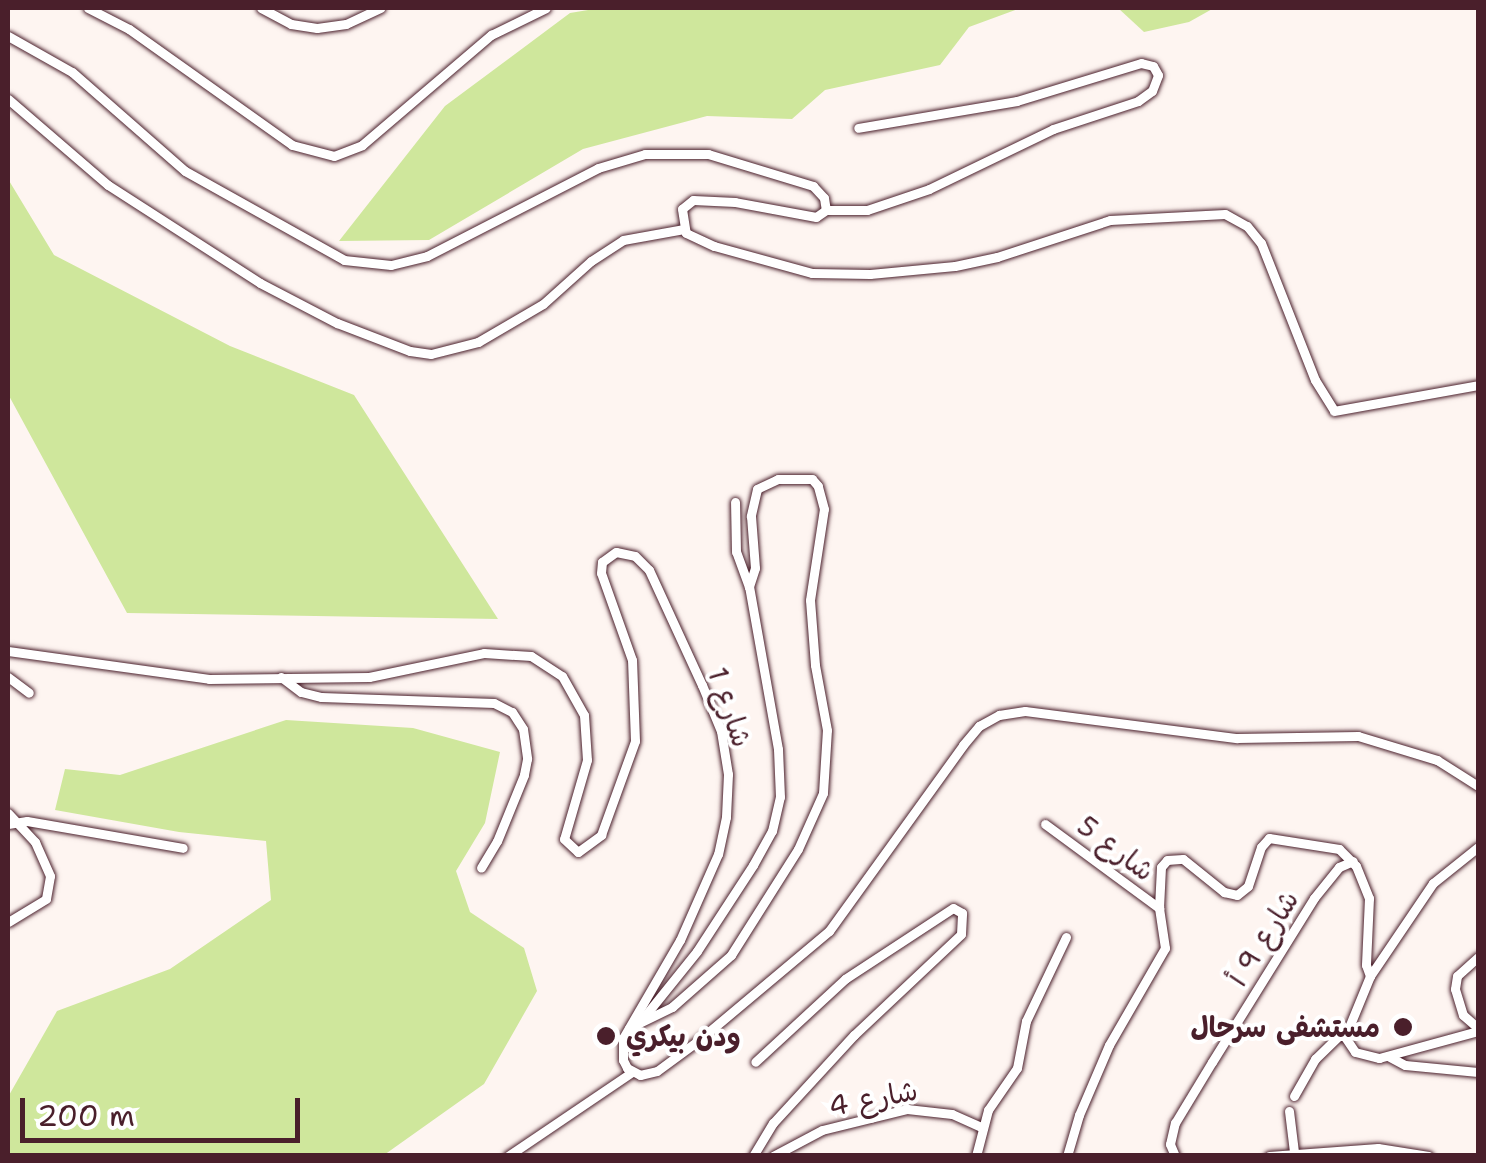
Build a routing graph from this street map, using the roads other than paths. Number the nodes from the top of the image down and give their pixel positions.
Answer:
1 (88, 8) edge
2 (262, 8) edge
3 (381, 8) edge
4 (546, 8) edge
5 (8, 36) edge
6 (8, 100) edge
7 (858, 128) dead end
8 (826, 210) junction
9 (684, 229) junction
10 (1478, 385) edge
11 (735, 502) dead end
12 (749, 587) junction
13 (8, 651) edge
14 (8, 677) edge
15 (280, 677) junction
16 (29, 693) dead end
17 (1478, 786) edge
18 (8, 812) edge
19 (12, 823) edge
20 (1046, 824) dead end
21 (1478, 847) edge
22 (183, 848) dead end
23 (1353, 861) junction
24 (481, 868) dead end
25 (1159, 908) junction
26 (8, 922) edge
27 (1066, 937) dead end
28 (1478, 958) edge
29 (1370, 976) junction
30 (634, 1026) junction
31 (1346, 1029) junction
32 (1478, 1030) edge
33 (1388, 1056) junction
34 (754, 1062) dead end
35 (632, 1072) junction
36 (1478, 1072) edge
37 (1294, 1096) dead end
38 (1289, 1111) dead end
39 (983, 1128) junction
40 (1299, 1153) edge
41 (508, 1156) edge
42 (753, 1156) edge
43 (773, 1156) edge
44 (976, 1156) edge
45 (1067, 1156) edge
46 (1174, 1156) edge
47 (1269, 1156) edge
48 (1428, 1156) edge

1 - 4 street
2 - 3 street
5 - 8 street
6 - 9 street
7 - 8 street
8 - 9 street
9 - 10 street
11 - 12 street
12 - 30 street
12 - 30 street
13 - 15 street, شارع 1
14 - 16 street
15 - 24 street
15 - 30 street, شارع 1
17 - 35 street
18 - 19 street
19 - 22 street
19 - 26 street
20 - 25 street, شارع 5
21 - 29 street
23 - 25 street
23 - 29 street
23 - 46 street, شارع 9 أ
25 - 45 street
27 - 39 street
28 - 32 street
29 - 31 street
30 - 35 street
31 - 33 street
31 - 37 street
32 - 33 street
33 - 36 street
34 - 42 street
35 - 41 street
38 - 40 street
39 - 43 street, شارع 4
39 - 44 street
40 - 47 street
40 - 48 street

